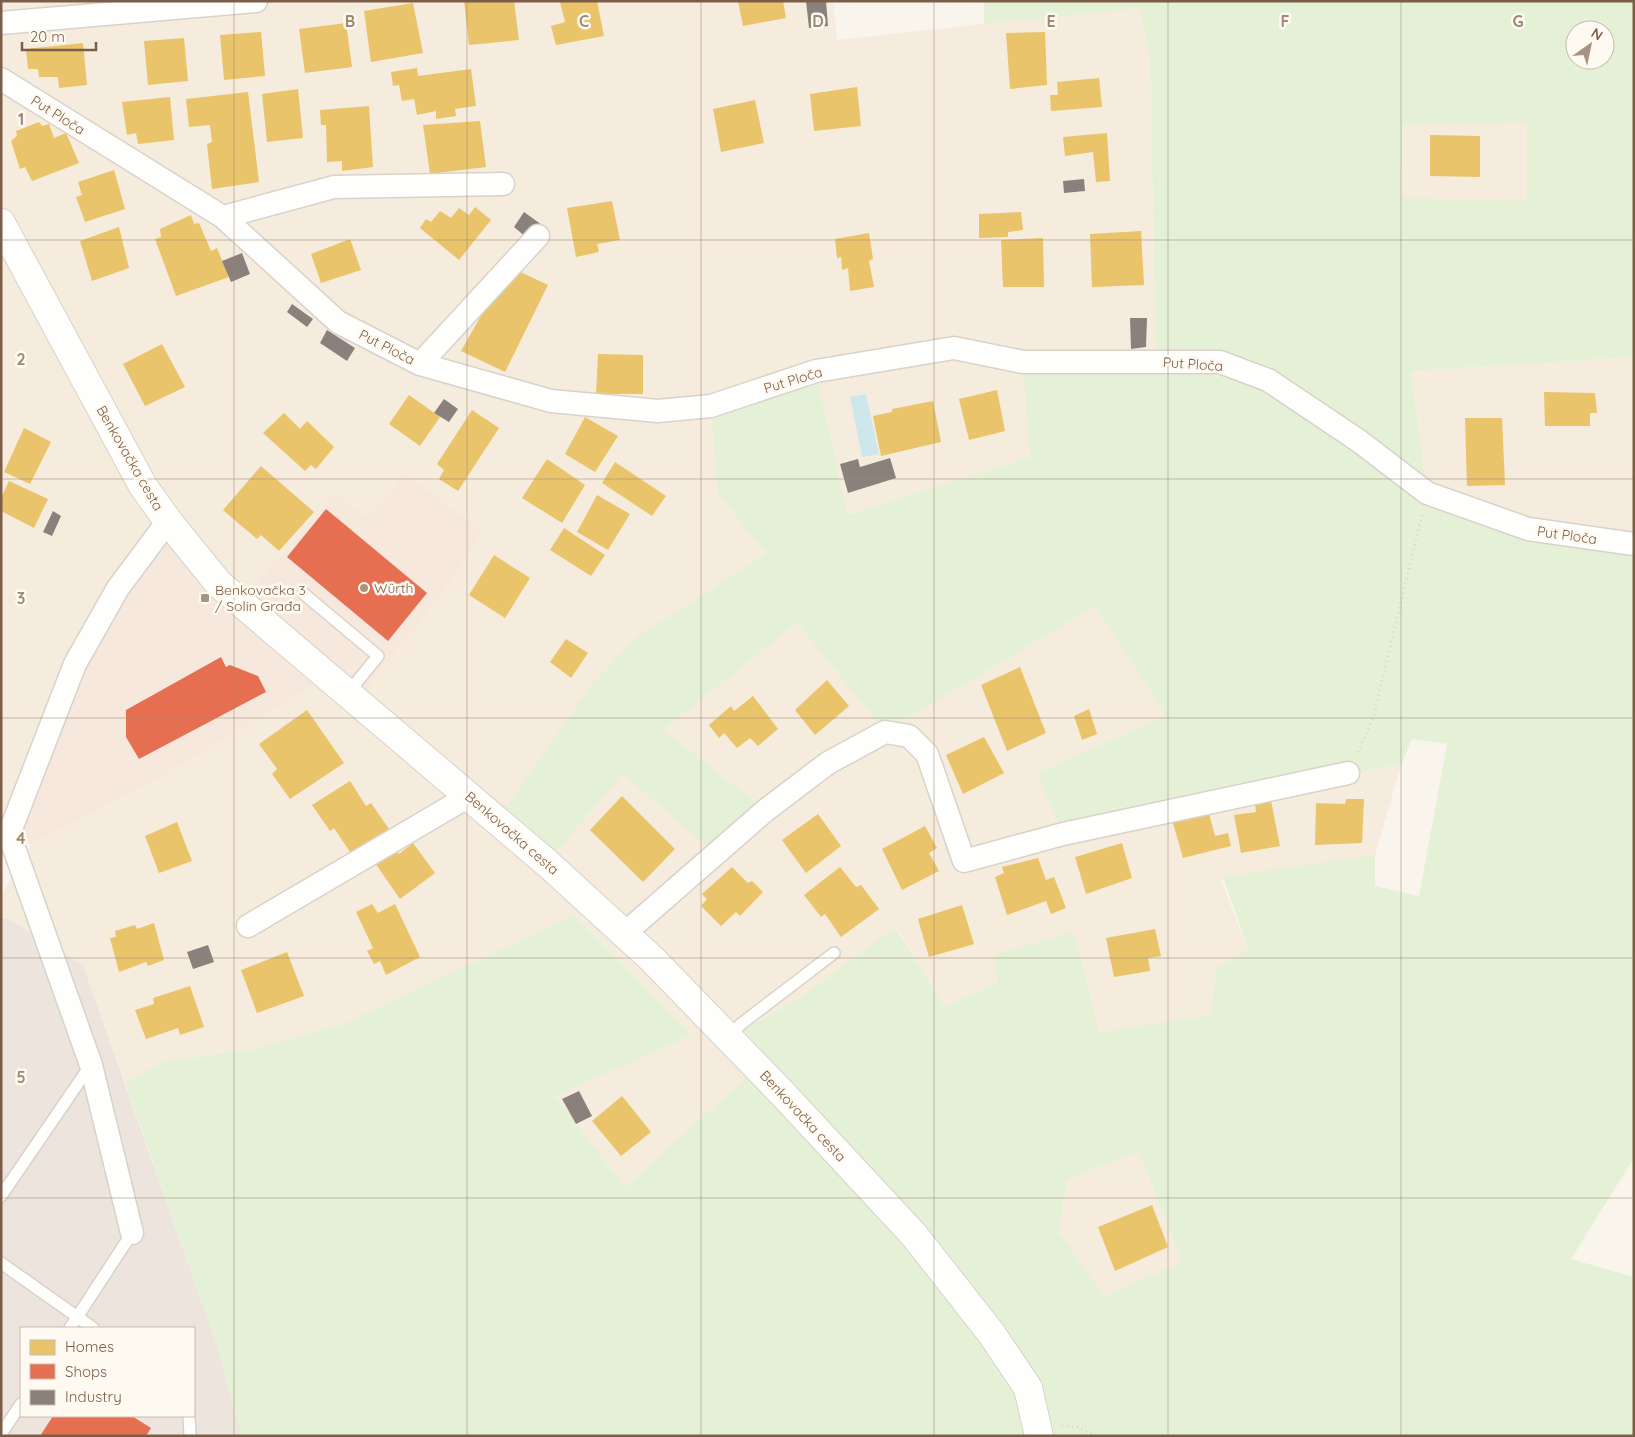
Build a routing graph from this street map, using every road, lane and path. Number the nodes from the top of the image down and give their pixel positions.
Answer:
1 (256, 1) edge
2 (1, 23) edge
3 (1, 80) edge
4 (503, 184) dead end
5 (222, 217) junction
6 (1, 223) edge
7 (538, 236) dead end
8 (420, 364) junction
9 (1427, 493) junction
10 (168, 521) junction
11 (1634, 544) edge
12 (304, 594) dead end
13 (348, 694) junction
14 (1348, 773) joint
15 (469, 796) junction
16 (5, 841) edge
17 (248, 926) dead end
18 (625, 934) junction
19 (834, 953) dead end
20 (728, 1038) junction
21 (90, 1065) junction
22 (1, 1196) edge
23 (132, 1233) joint
24 (1, 1263) edge
25 (77, 1318) junction
26 (71, 1327) edge
27 (91, 1327) edge
28 (20, 1406) edge
29 (189, 1417) edge
30 (1038, 1429) edge
31 (1, 1434) edge
32 (190, 1436) edge
33 (1097, 1436) edge

1 - 2 street
3 - 5 street, Put Ploča
4 - 5 street
5 - 8 street, Put Ploča
6 - 10 main road, Benkovačka cesta
7 - 8 street
8 - 9 street, Put Ploča
9 - 11 street, Put Ploča
9 - 14 path
10 - 13 main road, Benkovačka cesta
10 - 16 street
12 - 13 lane
13 - 15 main road, Benkovačka cesta
14 - 18 street
15 - 17 street
15 - 18 main road, Benkovačka cesta
16 - 21 street
18 - 20 main road, Benkovačka cesta
19 - 20 lane
20 - 30 main road, Benkovačka cesta
21 - 22 lane
21 - 23 street
23 - 25 lane
24 - 25 lane
25 - 26 lane
25 - 27 lane
28 - 31 lane
29 - 32 lane
30 - 33 path

